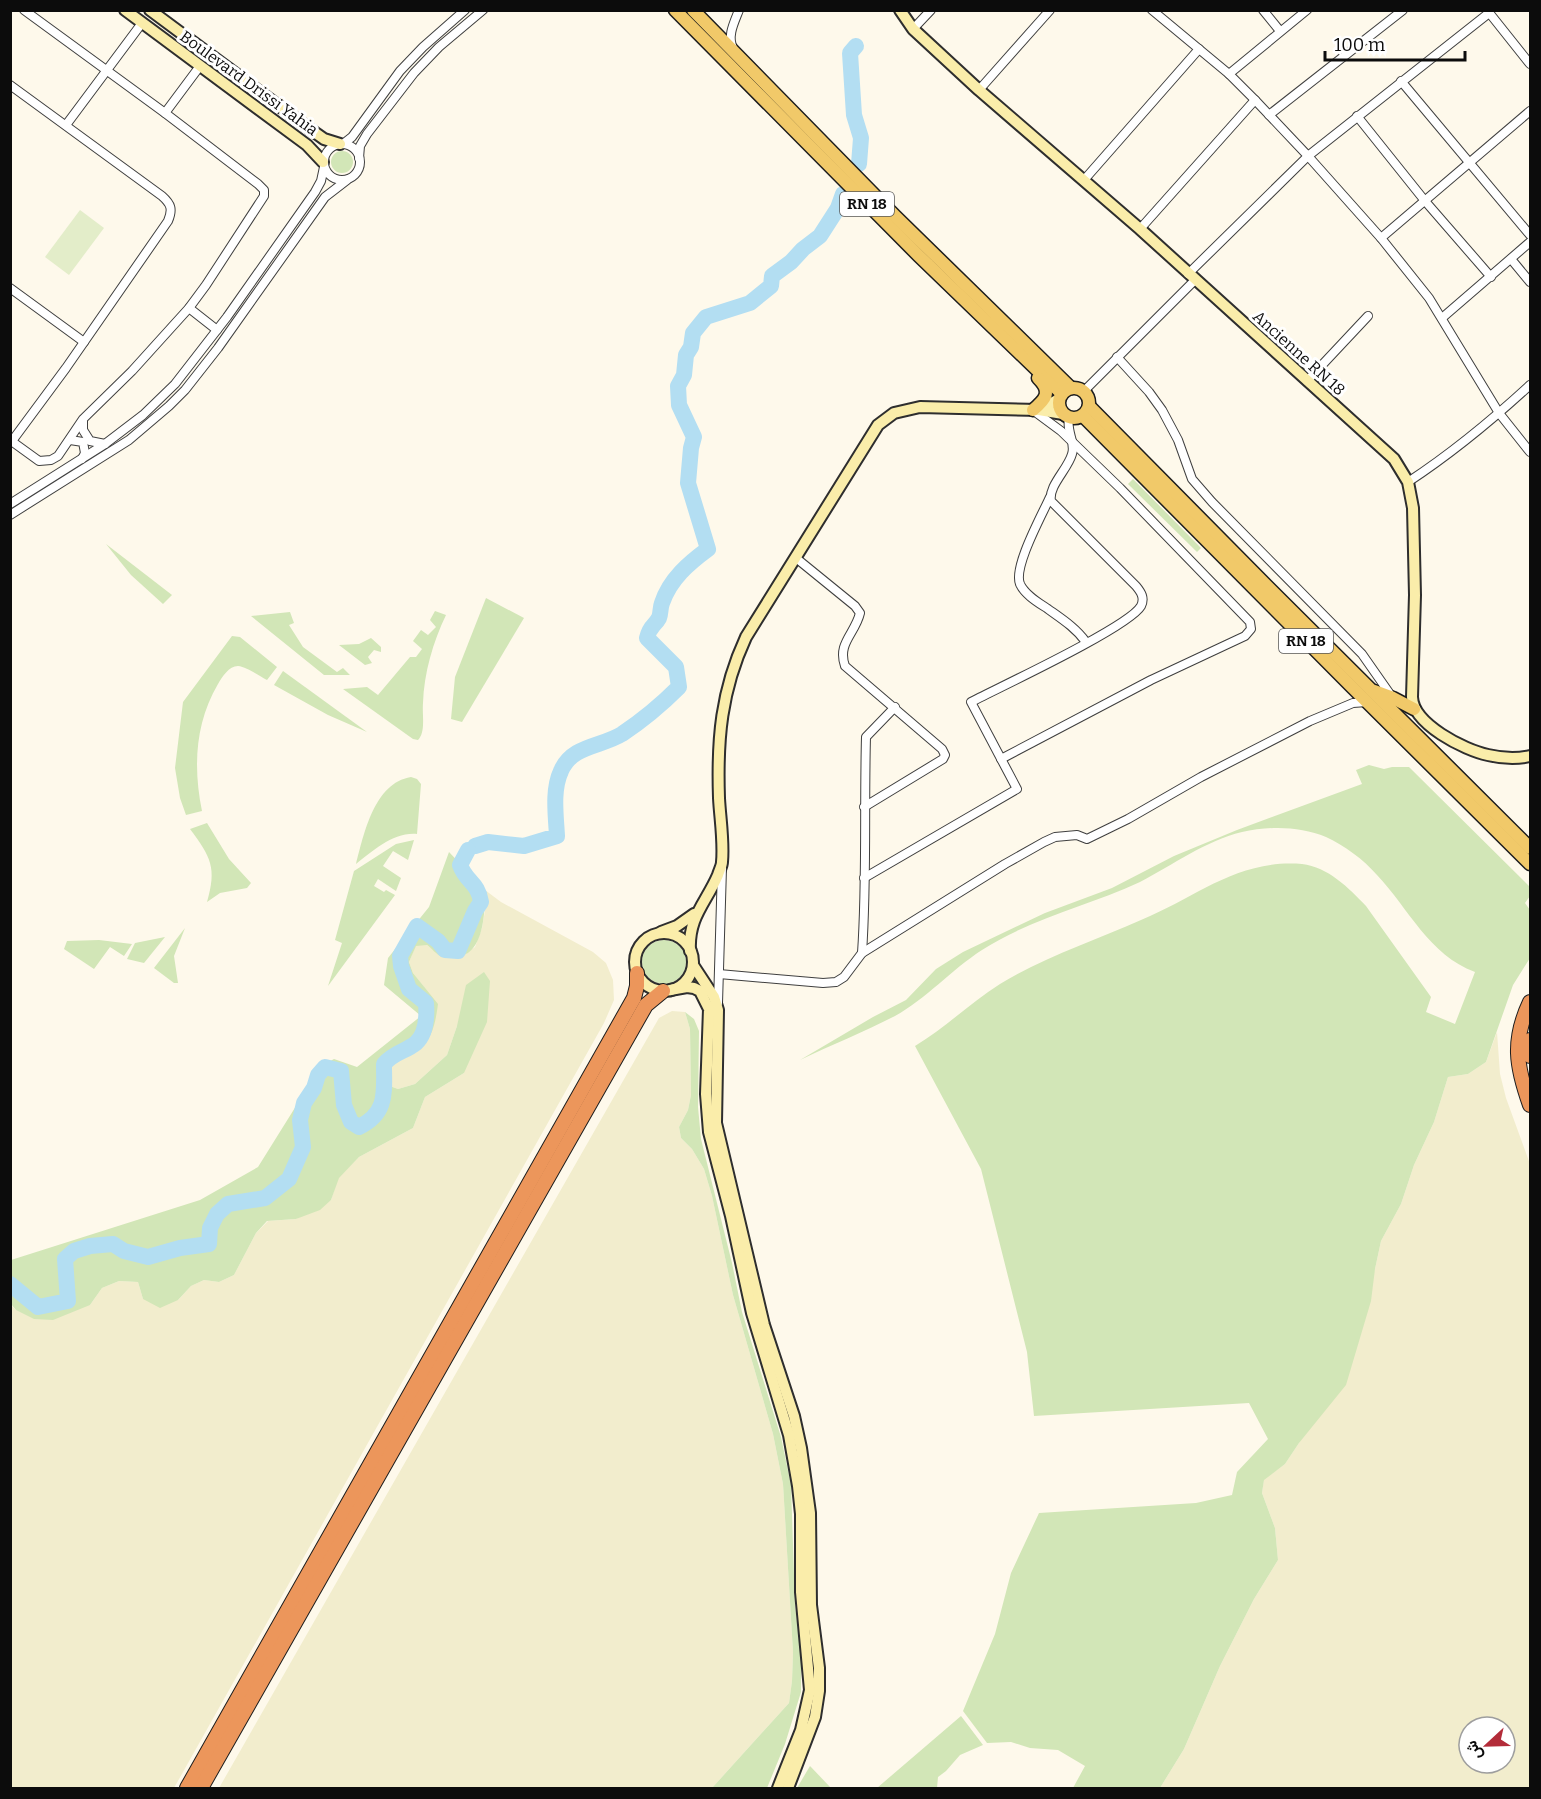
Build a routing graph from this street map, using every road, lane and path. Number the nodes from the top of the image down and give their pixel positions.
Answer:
1 (24, 10) edge
2 (125, 10) edge
3 (150, 10) edge
4 (465, 10) edge
5 (483, 10) edge
6 (675, 10) edge
7 (693, 10) edge
8 (900, 10) edge
9 (931, 10) edge
10 (1050, 10) edge
11 (1152, 10) edge
12 (1263, 10) edge
13 (1307, 10) edge
14 (1403, 10) edge
15 (1488, 12) edge
16 (738, 14) edge
17 (142, 23) junction
18 (712, 29) junction
19 (913, 29) junction
20 (1280, 31) junction
21 (1199, 49) junction
22 (737, 56) junction
23 (1530, 64) edge
24 (200, 66) junction
25 (106, 70) junction
26 (1229, 74) junction
27 (1401, 81) junction
28 (10, 85) edge
29 (979, 90) junction
30 (1255, 100) junction
31 (1530, 111) edge
32 (165, 114) junction
33 (1269, 115) junction
34 (1357, 116) junction
35 (66, 125) junction
36 (342, 144) junction
37 (1308, 156) junction
38 (359, 158) junction
39 (1470, 162) junction
40 (324, 164) junction
41 (347, 180) junction
42 (1084, 180) junction
43 (1425, 201) junction
44 (1140, 229) junction
45 (1530, 235) edge
46 (1381, 238) junction
47 (1530, 242) edge
48 (1511, 259) junction
49 (1192, 277) junction
50 (1491, 277) junction
51 (1530, 282) edge
52 (10, 288) edge
53 (189, 308) junction
54 (1368, 316) dead end
55 (1442, 318) junction
56 (217, 330) junction
57 (84, 342) junction
58 (1011, 344) junction
59 (1117, 357) junction
60 (1307, 381) junction
61 (1530, 385) edge
62 (1069, 393) junction
63 (1036, 410) junction
64 (1086, 411) junction
65 (1499, 414) junction
66 (1066, 416) junction
67 (83, 419) junction
68 (82, 438) junction
69 (1070, 439) junction
70 (11, 440) edge
71 (70, 440) junction
72 (105, 444) junction
73 (1530, 452) edge
74 (82, 459) junction
75 (1408, 482) junction
76 (1050, 497) junction
77 (10, 504) edge
78 (10, 515) edge
79 (796, 558) junction
80 (1086, 642) junction
81 (1351, 686) junction
82 (1372, 690) junction
83 (1393, 698) junction
84 (1368, 703) junction
85 (1347, 706) junction
86 (895, 707) junction
87 (1414, 709) junction
88 (1530, 756) edge
89 (1001, 759) junction
90 (864, 807) junction
91 (1530, 848) edge
92 (722, 863) junction
93 (1530, 864) edge
94 (864, 878) junction
95 (697, 911) junction
96 (651, 936) junction
97 (690, 951) junction
98 (862, 953) junction
99 (693, 965) junction
100 (637, 973) junction
101 (719, 974) junction
102 (667, 991) junction
103 (1530, 1002) edge
104 (718, 1010) junction
105 (1530, 1040) edge
106 (1530, 1056) edge
107 (1530, 1105) edge
108 (187, 1788) edge
109 (201, 1788) edge
110 (778, 1788) edge
111 (788, 1788) edge

1 - 25 street
2 - 17 main road, Boulevard Drissi Yahia
3 - 36 main road, Boulevard Drissi Yahia
4 - 36 street
5 - 38 street
6 - 58 main road, RN 18
7 - 18 main road, RN 18
8 - 19 main road, Ancienne RN 18
9 - 19 street
10 - 29 street
11 - 21 street
12 - 20 street
13 - 20 street
14 - 33 street
15 - 23 street
15 - 27 street
16 - 18 street
16 - 22 street
17 - 24 main road, Boulevard Drissi Yahia
17 - 25 street
18 - 22 main road, RN 18
19 - 29 main road, Ancienne RN 18
20 - 26 street
21 - 26 street
21 - 42 street
22 - 62 main road, RN 18
24 - 32 street
24 - 40 main road, Boulevard Drissi Yahia
25 - 32 street
25 - 35 street
26 - 30 street
27 - 34 street
27 - 39 street
28 - 35 street
29 - 42 main road, Ancienne RN 18
30 - 33 street
30 - 44 street
31 - 39 street
32 - 53 street
33 - 37 street
34 - 37 street
34 - 43 street
35 - 57 street
36 - 38 street
36 - 40 street
37 - 46 street
37 - 49 street
38 - 41 street
39 - 43 street
39 - 45 street
40 - 41 street
40 - 56 street
41 - 78 street
42 - 44 main road, Ancienne RN 18
43 - 46 street
43 - 50 street
44 - 49 main road, Ancienne RN 18
46 - 55 street
47 - 48 street
48 - 50 street
48 - 51 street
49 - 59 street
49 - 60 main road, Ancienne RN 18
50 - 55 street
52 - 57 street
53 - 56 street
53 - 67 street
54 - 60 street
55 - 65 street
56 - 72 street
57 - 70 street
58 - 62 main road, RN 18
58 - 63 main road
59 - 62 street
59 - 83 street
60 - 75 main road, Ancienne RN 18
61 - 65 street
62 - 63 main road
62 - 64 main road
62 - 66 main road
63 - 66 main road
63 - 69 street
63 - 79 main road
64 - 66 main road
64 - 81 main road, RN 18
64 - 82 main road, RN 18
65 - 73 street
65 - 75 street
66 - 69 street
67 - 68 street
67 - 68 street
68 - 71 street
68 - 71 street
68 - 72 street
68 - 74 street
69 - 76 street
69 - 89 street
70 - 71 street
72 - 74 street
74 - 77 street
75 - 87 main road, Ancienne RN 18
76 - 80 street
76 - 80 street
79 - 86 street
79 - 92 main road
80 - 89 street
81 - 84 main road, RN 18
81 - 85 street
82 - 83 main road
82 - 91 main road, RN 18
83 - 87 main road
84 - 85 street
84 - 93 main road, RN 18
85 - 98 street
86 - 90 street
86 - 90 street
87 - 88 main road
89 - 94 street
90 - 94 street
92 - 95 main road
92 - 101 street
94 - 98 street
95 - 96 main road
95 - 97 main road
96 - 97 main road
96 - 100 main road
97 - 99 main road
98 - 101 street
99 - 102 main road
99 - 104 main road
100 - 102 main road
100 - 108 highway
101 - 104 street
102 - 109 highway
102 - 110 main road
103 - 107 highway
104 - 111 main road
105 - 106 highway

